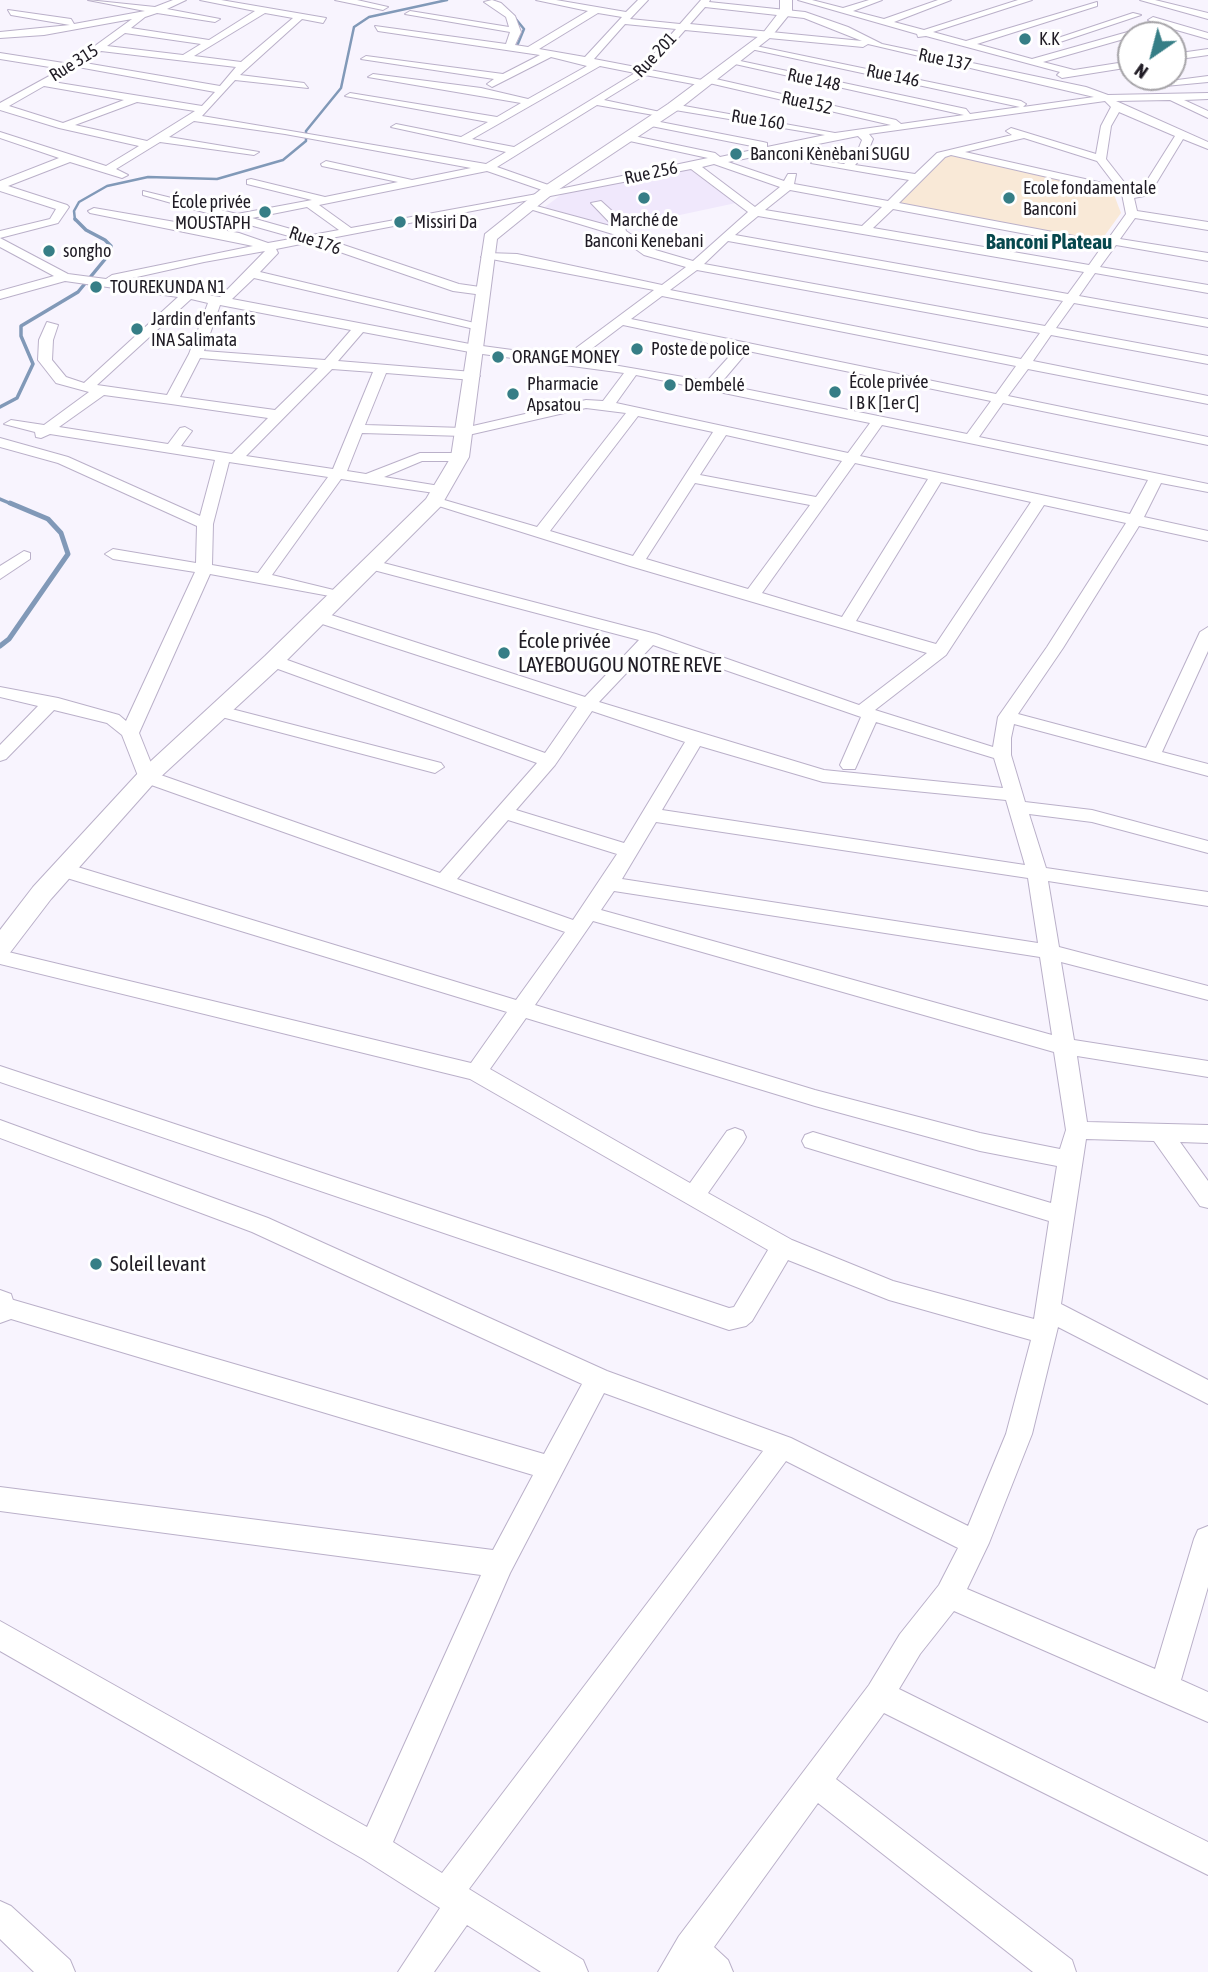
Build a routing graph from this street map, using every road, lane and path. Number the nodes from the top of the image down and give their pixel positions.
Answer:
1 (92, 0) edge
2 (181, 0) edge
3 (205, 0) edge
4 (340, 0) edge
5 (540, 0) edge
6 (643, 0) edge
7 (802, 0) edge
8 (877, 0) edge
9 (947, 0) edge
10 (1028, 0) edge
11 (1080, 0) edge
12 (1144, 0) edge
13 (1186, 0) edge
14 (489, 2) dead end
15 (704, 2) edge
16 (826, 3) edge
17 (31, 4) dead end
18 (1094, 4) junction
19 (242, 6) junction
20 (786, 6) edge
21 (383, 7) dead end
22 (1174, 7) junction
23 (264, 10) junction
24 (596, 10) junction
25 (844, 11) junction
26 (11, 12) junction
27 (150, 12) junction
28 (410, 15) dead end
29 (1136, 15) junction
30 (0, 16) edge
31 (300, 16) junction
32 (1208, 16) edge
33 (626, 18) junction
34 (215, 19) junction
35 (324, 20) dead end
36 (1155, 21) edge
37 (885, 22) junction
38 (84, 24) junction
39 (681, 26) junction
40 (378, 28) dead end
41 (123, 30) junction
42 (1187, 30) edge
43 (516, 32) junction
44 (925, 33) junction
45 (0, 35) edge
46 (767, 35) junction
47 (1208, 36) edge
48 (177, 38) junction
49 (1117, 38) edge
50 (448, 39) junction
51 (207, 42) junction
52 (967, 44) junction
53 (437, 45) dead end
54 (879, 46) junction
55 (503, 47) junction
56 (98, 48) junction
57 (751, 48) junction
58 (530, 50) junction
59 (897, 50) junction
60 (426, 51) dead end
61 (1208, 52) edge
62 (548, 54) junction
63 (1009, 55) junction
64 (1187, 55) edge
65 (3, 58) edge
66 (185, 58) junction
67 (366, 59) dead end
68 (949, 61) junction
69 (732, 62) junction
70 (1033, 62) junction
71 (404, 63) junction
72 (591, 64) junction
73 (73, 65) junction
74 (243, 65) junction
75 (1117, 66) edge
76 (940, 68) dead end
77 (452, 70) junction
78 (643, 72) junction
79 (1074, 73) junction
80 (233, 77) junction
81 (373, 77) dead end
82 (503, 77) junction
83 (1208, 79) edge
84 (1040, 80) junction
85 (42, 83) junction
86 (304, 86) dead end
87 (444, 87) junction
88 (701, 89) junction
89 (223, 90) junction
90 (1086, 90) junction
91 (481, 91) junction
92 (350, 96) dead end
93 (1208, 96) edge
94 (1172, 97) junction
95 (1107, 98) junction
96 (136, 99) junction
97 (795, 100) junction
98 (597, 102) junction
99 (528, 103) junction
100 (424, 106) junction
101 (0, 107) edge
102 (1033, 107) junction
103 (1116, 107) junction
104 (205, 110) junction
105 (661, 115) junction
106 (1208, 115) edge
107 (974, 116) junction
108 (193, 118) junction
109 (498, 120) junction
110 (761, 121) junction
111 (908, 125) junction
112 (63, 126) junction
113 (396, 127) junction
114 (860, 132) junction
115 (1181, 134) junction
116 (0, 135) edge
117 (842, 135) junction
118 (1025, 135) junction
119 (629, 138) junction
120 (463, 140) junction
121 (22, 142) junction
122 (156, 142) junction
123 (367, 146) junction
124 (1208, 146) edge
125 (775, 148) junction
126 (516, 150) junction
127 (0, 151) edge
128 (254, 152) dead end
129 (951, 152) junction
130 (72, 157) junction
131 (717, 159) junction
132 (1101, 159) junction
133 (816, 163) dead end
134 (326, 164) dead end
135 (691, 164) junction
136 (846, 167) junction
137 (488, 168) junction
138 (109, 169) junction
139 (794, 173) dead end
140 (124, 176) dead end
141 (918, 178) junction
142 (251, 182) dead end
143 (415, 183) junction
144 (0, 186) edge
145 (589, 186) junction
146 (788, 186) junction
147 (551, 189) junction
148 (147, 193) dead end
149 (1125, 193) junction
150 (330, 201) junction
151 (597, 203) dead end
152 (310, 204) junction
153 (892, 204) junction
154 (494, 206) junction
155 (526, 210) junction
156 (94, 211) dead end
157 (757, 212) junction
158 (1132, 214) junction
159 (236, 218) junction
160 (865, 230) junction
161 (620, 232) junction
162 (351, 233) junction
163 (0, 235) edge
164 (725, 237) junction
165 (1202, 238) edge
166 (317, 240) junction
167 (0, 242) edge
168 (1111, 244) junction
169 (270, 247) junction
170 (487, 257) junction
171 (1208, 257) edge
172 (695, 266) junction
173 (1093, 269) junction
174 (248, 273) junction
175 (65, 277) junction
176 (99, 282) junction
177 (1208, 289) edge
178 (662, 290) junction
179 (482, 291) junction
180 (0, 295) edge
181 (188, 295) junction
182 (1071, 299) junction
183 (219, 300) junction
184 (620, 321) junction
185 (1208, 323) edge
186 (52, 325) dead end
187 (360, 327) junction
188 (1048, 331) junction
189 (476, 338) junction
190 (745, 347) junction
191 (195, 354) junction
192 (568, 360) junction
193 (1208, 360) edge
194 (1024, 364) junction
195 (328, 365) junction
196 (381, 370) junction
197 (633, 370) junction
198 (473, 376) junction
199 (711, 385) junction
200 (86, 388) junction
201 (101, 390) junction
202 (999, 399) junction
203 (171, 400) junction
204 (1208, 400) edge
205 (607, 405) junction
206 (635, 411) junction
207 (278, 415) junction
208 (879, 420) junction
209 (11, 424) dead end
210 (355, 429) junction
211 (44, 430) junction
212 (185, 430) dead end
213 (722, 430) junction
214 (464, 432) junction
215 (971, 438) junction
216 (1208, 441) edge
217 (0, 442) edge
218 (29, 448) junction
219 (171, 450) junction
220 (460, 457) junction
221 (229, 458) junction
222 (854, 459) junction
223 (339, 472) junction
224 (371, 477) junction
225 (937, 477) junction
226 (1157, 477) junction
227 (690, 478) junction
228 (1208, 488) edge
229 (437, 496) junction
230 (1040, 500) junction
231 (821, 502) junction
232 (1135, 520) junction
233 (205, 524) junction
234 (542, 531) junction
235 (1208, 536) edge
236 (113, 554) dead end
237 (24, 556) dead end
238 (636, 563) junction
239 (372, 565) junction
240 (204, 569) junction
241 (0, 575) edge
242 (262, 578) junction
243 (340, 596) junction
244 (752, 596) junction
245 (319, 617) junction
246 (845, 625) junction
247 (1208, 632) edge
248 (650, 638) junction
249 (940, 651) junction
250 (273, 662) junction
251 (0, 692) edge
252 (52, 702) junction
253 (588, 704) junction
254 (220, 711) junction
255 (867, 713) junction
256 (1007, 717) junction
257 (130, 733) junction
258 (695, 739) junction
259 (0, 755) edge
260 (1002, 755) junction
261 (1152, 755) junction
262 (549, 761) junction
263 (849, 765) dead end
264 (435, 767) dead end
265 (1208, 770) edge
266 (147, 777) junction
267 (1014, 801) junction
268 (504, 813) junction
269 (652, 815) junction
270 (1208, 848) edge
271 (629, 851) junction
272 (64, 870) junction
273 (1037, 872) junction
274 (443, 883) junction
275 (609, 884) junction
276 (1208, 899) edge
277 (583, 921) junction
278 (0, 948) edge
279 (1051, 952) junction
280 (0, 957) edge
281 (1207, 990) edge
282 (523, 1009) junction
283 (1061, 1046) junction
284 (1208, 1069) edge
285 (476, 1072) junction
286 (0, 1074) edge
287 (0, 1129) edge
288 (1077, 1130) junction
289 (1160, 1132) junction
290 (1208, 1134) edge
291 (735, 1137) dead end
292 (813, 1141) dead end
293 (1069, 1160) junction
294 (694, 1195) junction
295 (1208, 1199) edge
296 (1061, 1215) junction
297 (783, 1247) junction
298 (0, 1306) edge
299 (1046, 1321) junction
300 (597, 1379) junction
301 (1208, 1393) edge
302 (782, 1446) junction
303 (553, 1469) junction
304 (0, 1499) edge
305 (975, 1543) junction
306 (1206, 1549) edge
307 (500, 1564) junction
308 (949, 1595) junction
309 (0, 1635) edge
310 (1164, 1688) junction
311 (879, 1695) junction
312 (1208, 1707) edge
313 (814, 1781) junction
314 (374, 1848) junction
315 (1208, 1859) edge
316 (454, 1899) junction
317 (0, 1917) edge
318 (683, 1960) edge
319 (58, 1972) edge
320 (414, 1972) edge
321 (571, 1972) edge
322 (716, 1972) edge
323 (1060, 1972) edge

1 - 27 street
2 - 27 street
3 - 19 street
4 - 21 street
5 - 24 street
6 - 33 street
7 - 16 street
8 - 25 street
9 - 37 street
10 - 44 street
11 - 18 street
12 - 22 street
13 - 22 street
14 - 43 street
15 - 20 street, Rue 137
15 - 39 street, Rue 201
16 - 25 street
17 - 26 street
18 - 29 street
18 - 52 street
19 - 23 street
19 - 34 street
20 - 46 main road
20 - 54 street, Rue 137
22 - 32 street
23 - 31 street
23 - 51 street
24 - 33 street
24 - 58 street
25 - 37 street
26 - 30 street
26 - 38 street
27 - 34 street
27 - 38 street
27 - 41 street, Rue 315
28 - 43 street
29 - 36 street
29 - 63 street
31 - 35 street
31 - 74 street
33 - 39 street
33 - 72 street
34 - 48 street
37 - 44 street
38 - 45 street
39 - 46 street
39 - 78 street, Rue 201
40 - 50 street, Rue152
41 - 48 street
41 - 56 street, Rue 315
42 - 47 street
43 - 55 street
44 - 52 street
44 - 59 street
46 - 54 street
46 - 57 main road
48 - 51 street
49 - 70 street
50 - 53 street
50 - 55 street, Rue152
51 - 66 street
52 - 63 street
54 - 59 street, Rue 137
55 - 58 street, Rue152
55 - 77 street
56 - 66 street
56 - 73 street, Rue 315
57 - 69 main road
57 - 102 street, Rue 146
58 - 62 street, Rue152
59 - 68 street, Rue 137
60 - 71 street
61 - 64 street
62 - 72 street, Rue152
62 - 82 street
63 - 70 street
65 - 73 street
66 - 74 street
67 - 71 street
68 - 76 street
68 - 84 street, Rue 137
69 - 88 main road
69 - 107 street, Rue 148
70 - 79 street
71 - 77 street
72 - 78 street, Rue152
72 - 99 street
73 - 85 street, Rue 315
73 - 89 street
74 - 80 street
75 - 79 street
77 - 82 street
78 - 88 street, Rue152
78 - 98 street, Rue 201
79 - 84 street
80 - 86 street
80 - 89 street
81 - 87 street
82 - 91 street
83 - 90 street
84 - 90 street, Rue 137
85 - 96 street
85 - 101 street, Rue 315
87 - 91 street
87 - 100 street
88 - 97 street, Rue152
88 - 105 main road
89 - 104 street
90 - 95 street, Rue 137
91 - 99 street
92 - 100 street
93 - 94 street, Rue 256
94 - 95 street, Rue 256
94 - 106 street
95 - 102 street, Rue 256
95 - 103 street
96 - 104 street
96 - 112 street
97 - 110 street
97 - 111 street, Rue152
98 - 105 street
98 - 126 street, Rue 201
99 - 109 street
100 - 109 street
100 - 113 street
101 - 112 street
102 - 107 street, Rue 256
103 - 115 street
103 - 132 street
104 - 108 street
105 - 110 street, Rue 160
105 - 119 main road
105 - 125 street
107 - 111 street, Rue 256
107 - 118 street
108 - 122 street
108 - 123 street
109 - 120 street
110 - 117 street, Rue 160
111 - 114 street, Rue 256
112 - 122 street
113 - 120 street
113 - 123 street
114 - 117 street, Rue 256
114 - 136 street
115 - 124 street
115 - 149 street
116 - 121 street
117 - 125 street, Rue 256
118 - 129 street
118 - 132 street
119 - 131 street
119 - 147 main road
120 - 126 street
121 - 127 street
121 - 130 street
122 - 128 street
122 - 138 street
123 - 137 street
125 - 131 street, Rue 256
126 - 137 street, Rue 201
129 - 141 street
129 - 149 street
130 - 138 street
130 - 144 street
131 - 135 street, Rue 256
131 - 146 street
132 - 149 street
133 - 136 street
134 - 143 street
135 - 145 street, Rue 256
135 - 157 street
136 - 141 street
137 - 143 street
137 - 147 street
138 - 140 street
139 - 146 street
141 - 153 street
142 - 150 street
143 - 150 street
144 - 163 street
145 - 147 street
145 - 147 street, Rue 256
146 - 153 street
146 - 157 street
147 - 154 street, Rue 256
147 - 155 main road
148 - 159 street, Rue 176
149 - 158 street
150 - 152 street
151 - 161 street
152 - 159 street
152 - 162 street
153 - 160 street
153 - 168 street
154 - 155 street
154 - 162 street, Rue 256
155 - 161 street
155 - 170 main road
156 - 169 street
157 - 160 street
157 - 164 street
158 - 165 street
158 - 168 street
159 - 166 street, Rue 176
160 - 173 street
161 - 172 street
162 - 166 street, Rue 256
164 - 172 street
164 - 182 street
165 - 168 street
165 - 171 street
166 - 169 street, Rue 256
166 - 179 street, Rue 176
167 - 175 street
168 - 173 street
169 - 174 street
169 - 176 street, Rue 256
170 - 178 street
170 - 179 main road
172 - 178 street
172 - 188 street
173 - 177 street
173 - 182 street
174 - 183 street
174 - 189 street
175 - 176 street
175 - 180 street
176 - 181 street
178 - 184 street
178 - 194 street
179 - 189 main road
181 - 183 street
181 - 200 street
182 - 185 street
182 - 188 street
183 - 187 street
183 - 191 street
184 - 190 street
184 - 192 street
186 - 200 street
187 - 189 street
187 - 195 street
188 - 193 street
188 - 194 street
189 - 192 street
189 - 198 main road
190 - 199 street
190 - 202 street
191 - 195 street
191 - 203 street
192 - 197 street
194 - 202 street
194 - 204 street
195 - 196 street
195 - 207 street
196 - 198 street
196 - 210 street
197 - 199 street
197 - 205 street
198 - 214 main road
199 - 208 street
200 - 201 street
201 - 203 street
201 - 211 street
202 - 215 street
202 - 216 street
203 - 207 street
205 - 206 street
205 - 214 street
206 - 213 street
206 - 234 street
207 - 221 street
208 - 215 street
208 - 222 street
209 - 211 street
210 - 214 street
210 - 223 street
211 - 218 street
211 - 219 street
212 - 219 street
213 - 222 street
213 - 227 street
214 - 220 main road
215 - 226 street
217 - 218 street
218 - 233 street
219 - 221 street
220 - 224 street
220 - 229 main road
221 - 223 street
221 - 233 street
222 - 225 street
222 - 231 street
223 - 224 street
223 - 242 street
224 - 229 street
225 - 230 street
225 - 246 street
226 - 228 street
226 - 232 street
227 - 231 street
227 - 238 street
229 - 234 street
229 - 239 main road
230 - 232 street
230 - 249 street
231 - 244 street
232 - 235 street
232 - 256 street
233 - 240 street
234 - 238 street
236 - 240 street
237 - 241 street
238 - 244 street
239 - 243 main road
239 - 248 street
240 - 242 street
240 - 257 street
242 - 243 street
243 - 245 main road
244 - 246 street
245 - 250 main road
245 - 253 street
246 - 249 street
247 - 261 street
248 - 253 street
248 - 255 street
249 - 255 street
250 - 254 main road
250 - 262 street
251 - 252 street
252 - 257 street
252 - 259 street
253 - 258 street
253 - 262 street
254 - 264 street
254 - 266 main road
255 - 260 street
255 - 263 street
256 - 260 street
256 - 261 street
257 - 266 street
258 - 267 street
258 - 269 street
260 - 267 street
261 - 265 street
262 - 268 street
266 - 272 main road
266 - 274 street
267 - 270 street
267 - 273 street
268 - 271 street
268 - 274 street
269 - 271 street
269 - 273 street
271 - 275 street
272 - 278 main road
272 - 282 street
273 - 276 street
273 - 279 street
274 - 277 street
275 - 277 street
275 - 279 street
277 - 282 street
277 - 283 street
279 - 281 street
279 - 283 street
280 - 285 street
282 - 285 street
282 - 293 street
283 - 284 street
283 - 288 street
285 - 294 street
286 - 297 street
287 - 300 street
288 - 289 street
288 - 293 street
289 - 290 street
289 - 295 street
291 - 294 street
292 - 296 street
293 - 296 street
294 - 297 street
296 - 299 street
297 - 299 street
298 - 303 street
299 - 301 street
299 - 305 street
300 - 302 street
300 - 303 street
302 - 305 street
302 - 316 street
303 - 307 street
304 - 307 street
305 - 308 street
306 - 310 street
307 - 314 street
308 - 310 street
308 - 311 street
309 - 314 street
310 - 312 street
311 - 313 street
311 - 315 street
313 - 318 street
313 - 323 street
314 - 316 street
316 - 320 street
316 - 321 street
317 - 319 street
318 - 322 street

